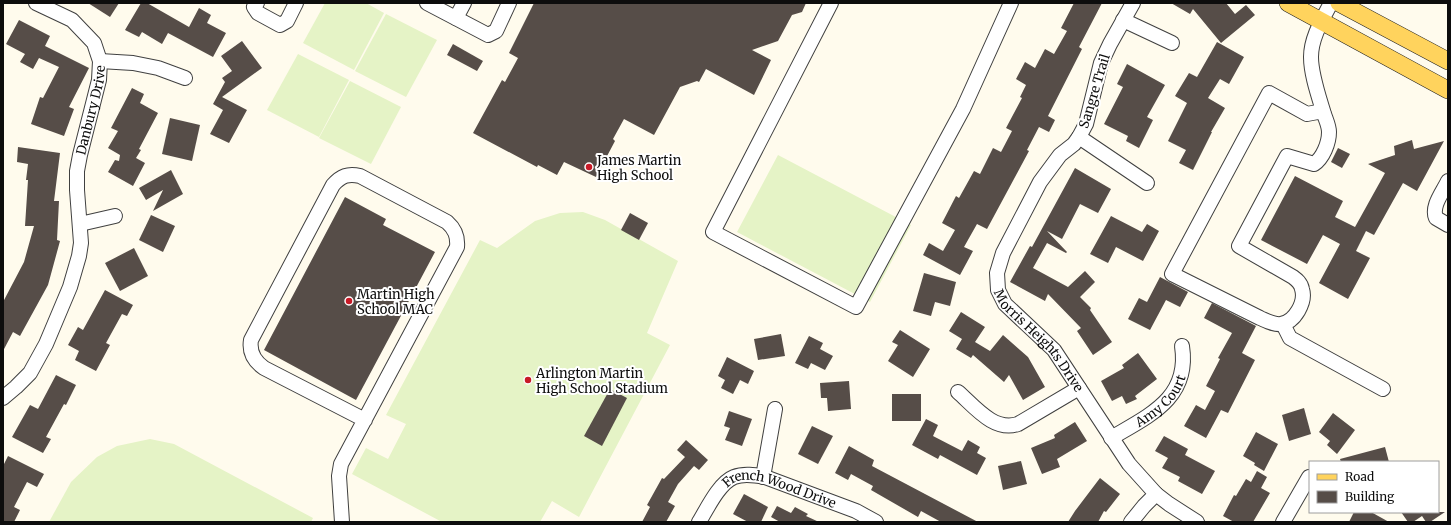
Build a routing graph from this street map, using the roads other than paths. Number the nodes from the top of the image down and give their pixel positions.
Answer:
1 (36, 3) edge
2 (257, 3) edge
3 (296, 3) edge
4 (427, 3) edge
5 (464, 3) edge
6 (509, 3) edge
7 (831, 3) edge
8 (1012, 3) edge
9 (1133, 3) edge
10 (1288, 3) edge
11 (1331, 3) edge
12 (1339, 3) edge
13 (456, 18) junction
14 (1123, 20) junction
15 (1321, 21) junction
16 (1172, 43) dead end
17 (100, 61) junction
18 (1448, 61) edge
19 (186, 78) dead end
20 (1448, 90) edge
21 (1323, 111) junction
22 (1079, 137) junction
23 (1147, 183) dead end
24 (1446, 190) edge
25 (115, 216) dead end
26 (80, 224) junction
27 (1448, 225) edge
28 (1283, 324) junction
29 (1182, 346) dead end
30 (1079, 388) junction
31 (1383, 389) dead end
32 (958, 392) dead end
33 (3, 398) edge
34 (775, 409) dead end
35 (365, 420) junction
36 (1111, 438) junction
37 (763, 477) junction
38 (1309, 477) edge
39 (1156, 494) junction
40 (342, 522) edge
41 (699, 522) edge
42 (876, 522) edge
43 (1131, 522) edge
44 (1197, 522) edge
45 (1284, 522) edge

1 - 17 street, Danbury Drive
2 - 3 street
4 - 13 street
5 - 13 street
6 - 13 street
7 - 8 street
9 - 14 street, Sangre Trail
10 - 15 main road
11 - 15 street
12 - 18 main road
14 - 16 street
14 - 22 street, Sangre Trail
15 - 20 main road
15 - 21 street
17 - 19 street
17 - 26 street, Danbury Drive
21 - 28 street
21 - 28 street
22 - 23 street
22 - 30 street, Morris Heights Drive
24 - 27 street
25 - 26 street
26 - 33 street, Danbury Drive
28 - 31 street
29 - 36 street, Amy Court
30 - 32 street
30 - 36 street, Morris Heights Drive
34 - 37 street
35 - 35 street
35 - 40 street
36 - 39 street, Morris Heights Drive
37 - 41 street, French Wood Drive
37 - 42 street, French Wood Drive
38 - 45 street
39 - 43 street
39 - 44 street, Morris Heights Drive

